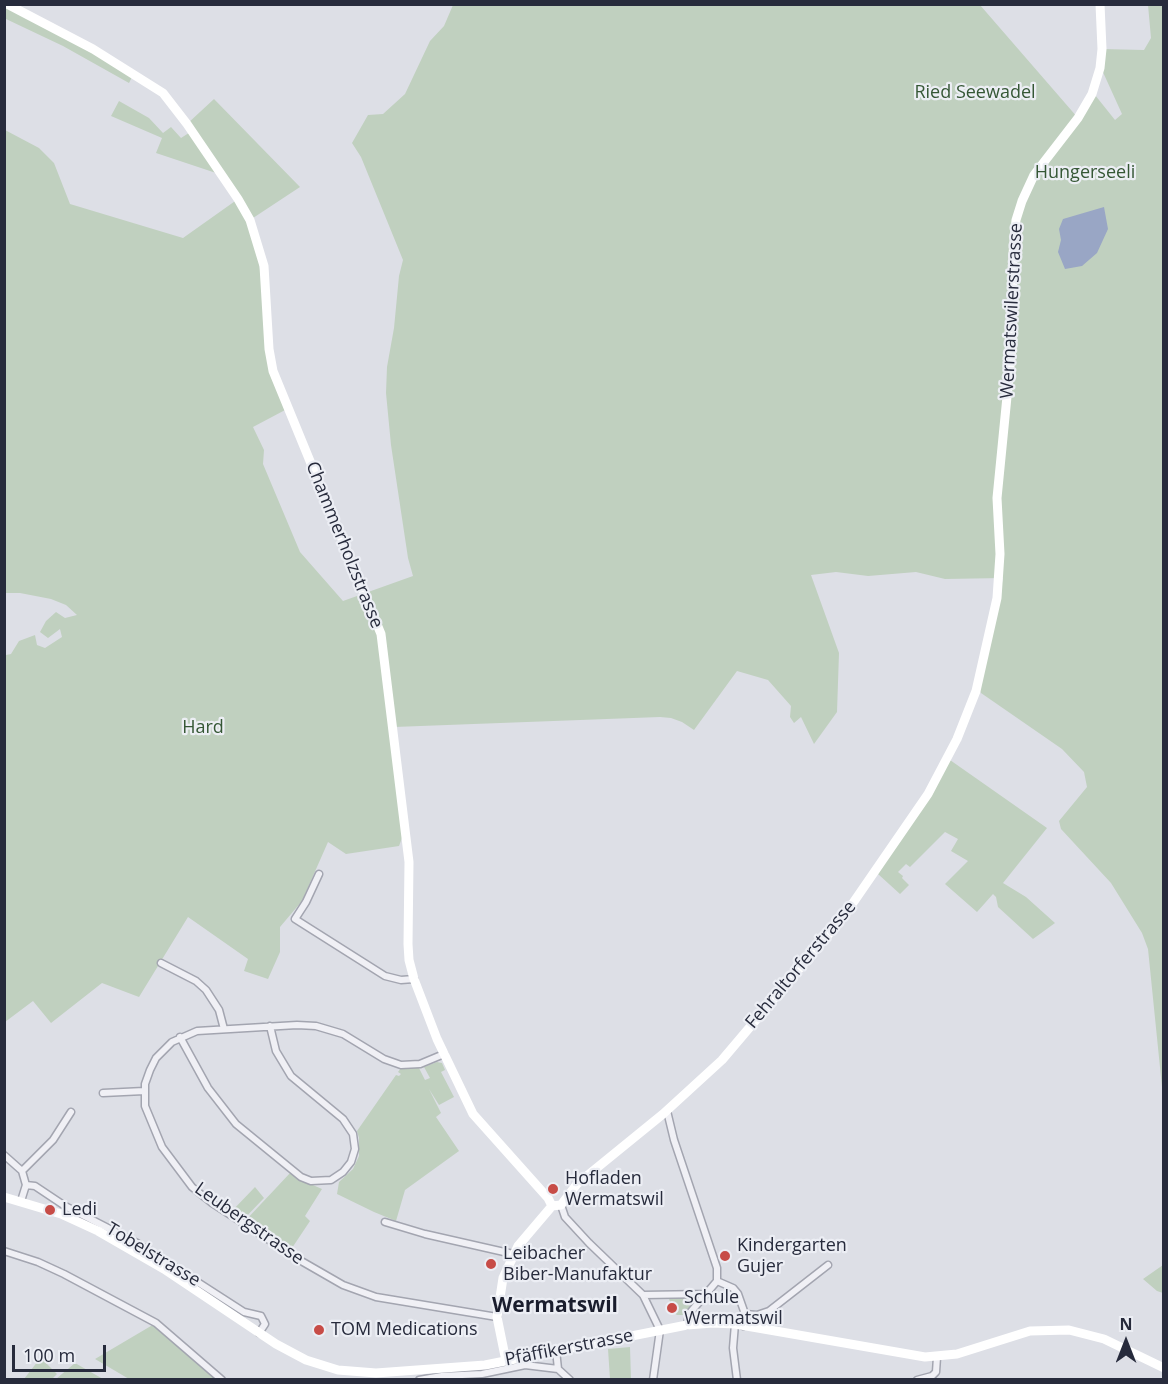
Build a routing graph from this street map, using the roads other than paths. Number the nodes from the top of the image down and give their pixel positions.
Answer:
1 (7, 4) edge
2 (1100, 4) edge
3 (998, 498) joint
4 (319, 874) dead end
5 (161, 963) dead end
6 (414, 979) junction
7 (270, 1026) junction
8 (224, 1029) junction
9 (180, 1036) junction
10 (444, 1054) junction
11 (144, 1091) junction
12 (104, 1093) dead end
13 (667, 1111) junction
14 (71, 1112) dead end
15 (4, 1155) edge
16 (22, 1171) junction
17 (26, 1185) junction
18 (4, 1197) edge
19 (21, 1201) junction
20 (556, 1205) junction
21 (385, 1222) dead end
22 (4, 1251) edge
23 (513, 1254) junction
24 (828, 1265) dead end
25 (717, 1281) junction
26 (697, 1293) junction
27 (707, 1294) junction
28 (643, 1295) junction
29 (698, 1304) junction
30 (745, 1314) junction
31 (497, 1317) junction
32 (687, 1324) junction
33 (739, 1325) junction
34 (660, 1330) junction
35 (259, 1333) junction
36 (556, 1350) junction
37 (937, 1357) junction
38 (506, 1361) junction
39 (1163, 1368) edge
40 (558, 1369) junction
41 (654, 1379) edge
42 (222, 1380) edge
43 (419, 1380) edge
44 (570, 1380) edge
45 (737, 1380) edge
46 (917, 1380) edge

1 - 6 street, Chammerholzstrasse
2 - 3 street, Wermatswilerstrasse
3 - 13 street, Fehraltorferstrasse
4 - 6 street
5 - 8 street
6 - 10 street, Chammerholzstrasse
7 - 8 street
7 - 9 street
7 - 10 street
8 - 9 street
9 - 11 street, Leubergstrasse
10 - 20 street, Chammerholzstrasse
11 - 12 street
11 - 31 street, Leubergstrasse
13 - 20 street, Fehraltorferstrasse
13 - 25 street
14 - 16 street
15 - 16 street
16 - 17 street
17 - 19 street
17 - 35 street, Tobelstrasse
18 - 19 street, Pfäffikerstrasse
19 - 35 street, Pfäffikerstrasse
20 - 23 street, Fehraltorferstrasse
20 - 28 street, Chammerholzstrasse
21 - 23 street
22 - 42 street
23 - 31 street, Fehraltorferstrasse
24 - 30 street
25 - 27 street
25 - 30 street
26 - 27 street
26 - 28 street
26 - 29 street
27 - 29 street
28 - 34 street, Chammerholzstrasse
29 - 32 street
30 - 33 street
31 - 38 street, Fehraltorferstrasse
32 - 33 street, Pfäffikerstrasse
32 - 34 street, Pfäffikerstrasse
33 - 37 street, Pfäffikerstrasse
33 - 45 street
34 - 36 street, Pfäffikerstrasse
34 - 41 street
35 - 38 street, Pfäffikerstrasse
36 - 38 street, Pfäffikerstrasse
36 - 40 street
37 - 39 street, Pfäffikerstrasse
37 - 46 street
40 - 43 street
40 - 44 street

